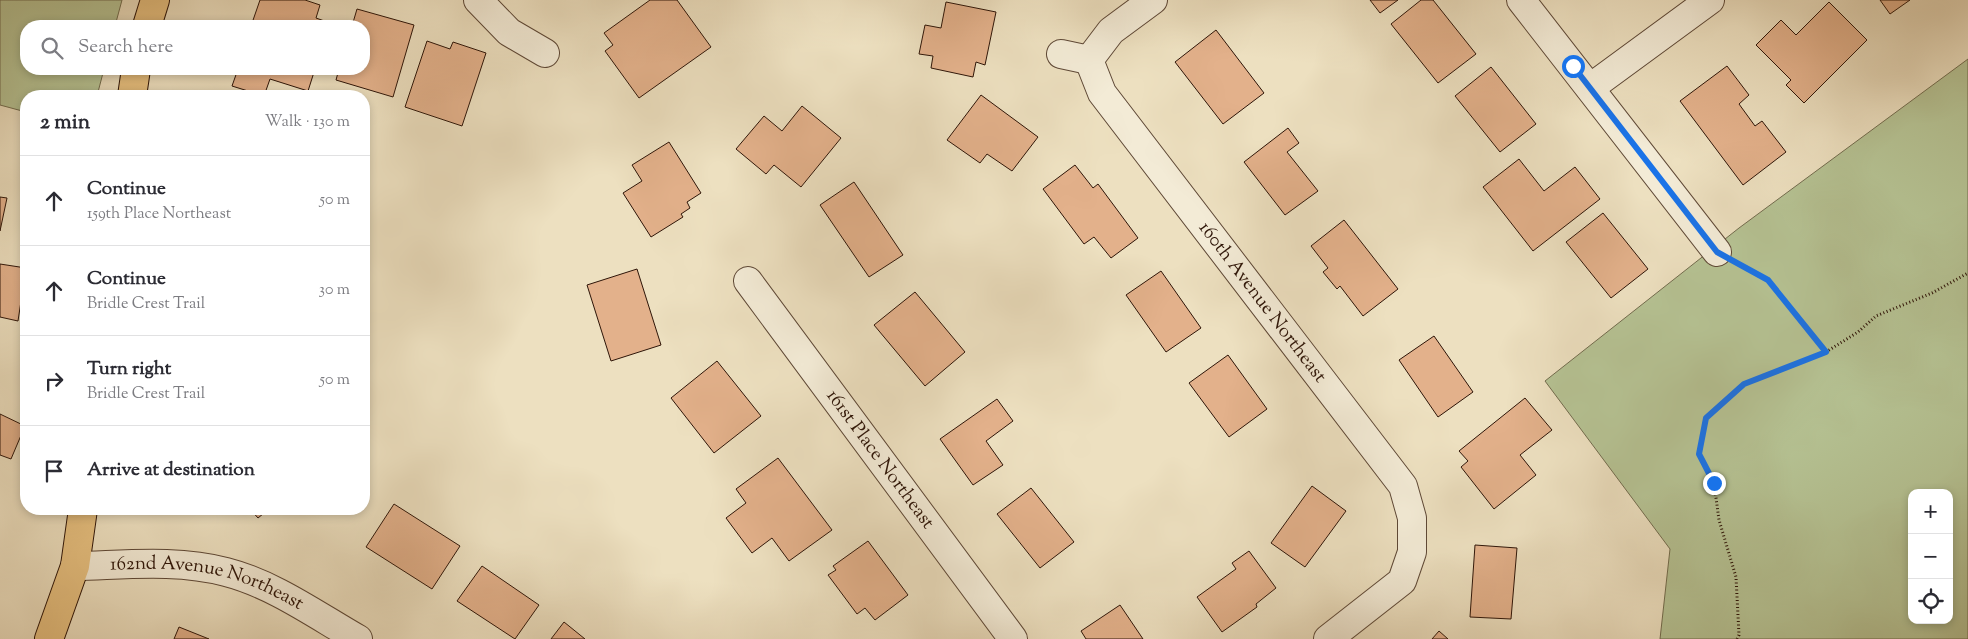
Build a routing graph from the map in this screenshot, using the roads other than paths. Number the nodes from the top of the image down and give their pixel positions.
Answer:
1 (155, 0) edge
2 (478, 0) edge
3 (1153, 0) edge
4 (1521, 0) edge
5 (1710, 0) edge
6 (149, 20) edge
7 (545, 53) dead end
8 (1060, 54) dead end
9 (1089, 60) junction
10 (135, 75) edge
11 (1590, 88) junction
12 (133, 90) edge
13 (1717, 252) road end
14 (748, 281) dead end
15 (82, 515) edge
16 (75, 566) junction
17 (48, 639) edge
18 (358, 639) edge
19 (1012, 639) edge
20 (1328, 639) edge

1 - 6 main road
2 - 7 street
3 - 9 street
4 - 11 street
5 - 11 street
8 - 9 street
9 - 20 street, 160th Avenue Northeast
10 - 12 main road
11 - 13 street
14 - 19 street, 161st Place Northeast
15 - 16 main road
16 - 17 main road
16 - 18 street, 162nd Avenue Northeast

